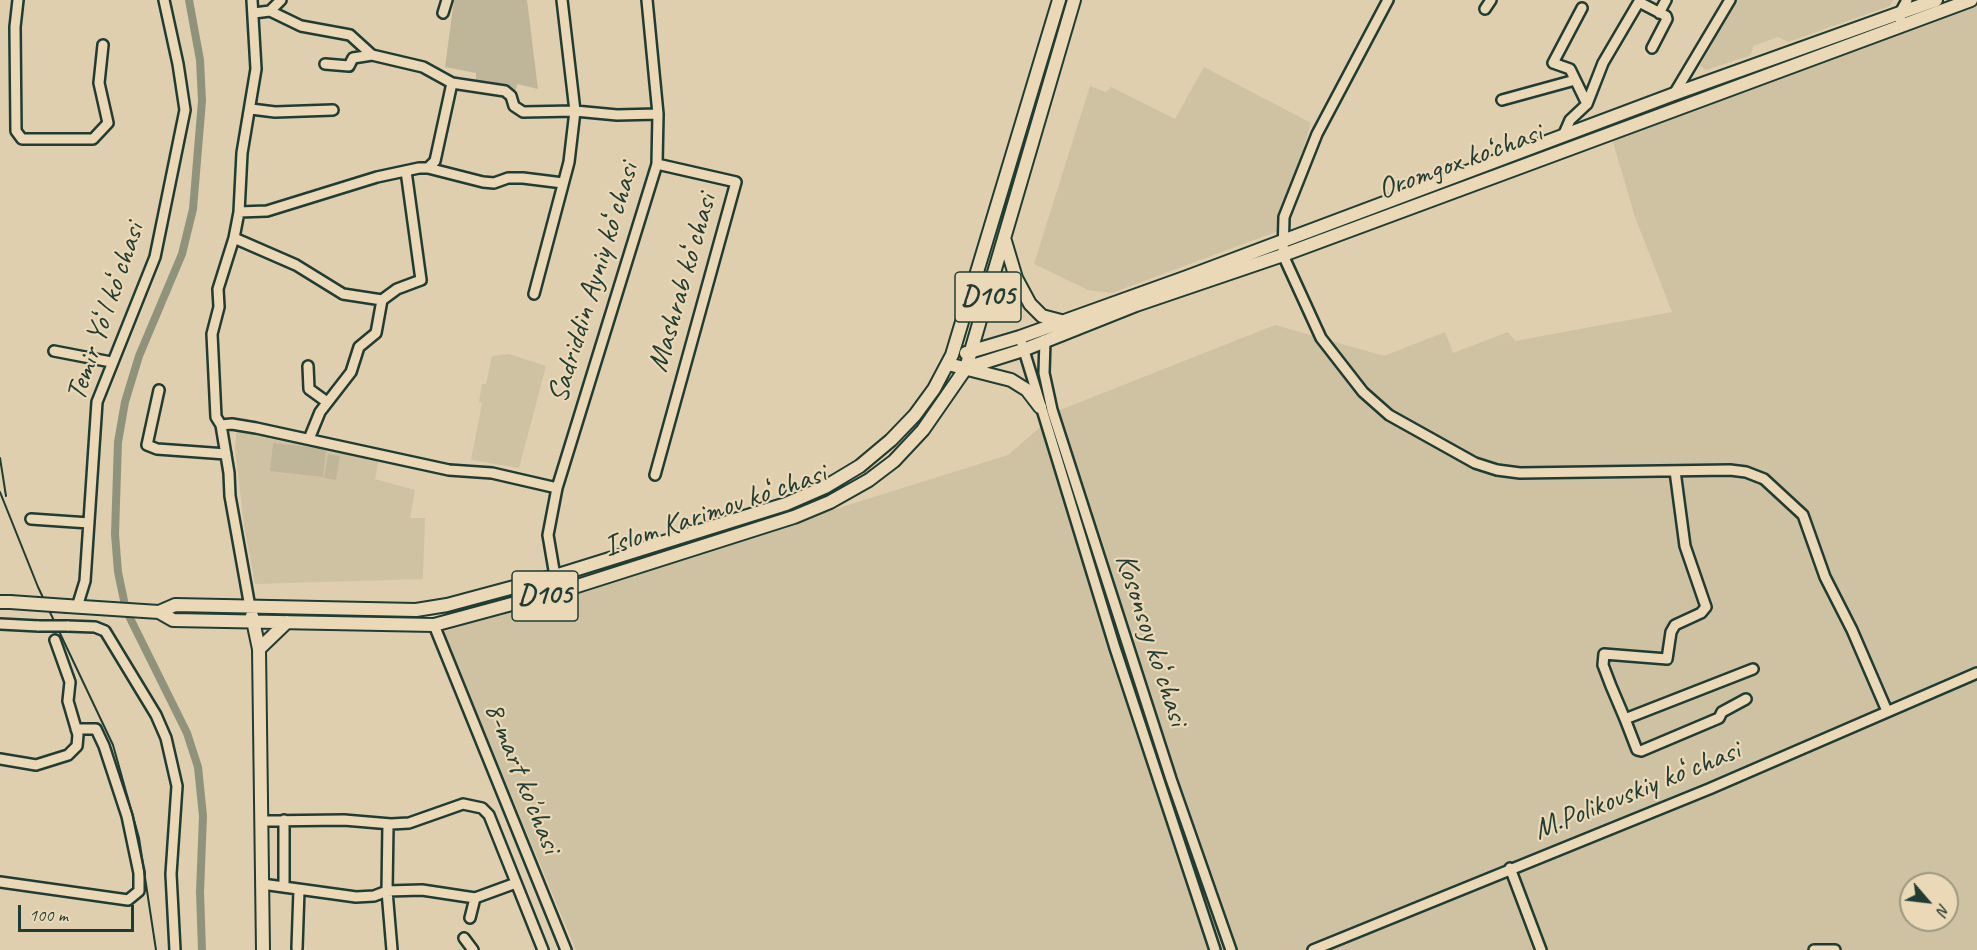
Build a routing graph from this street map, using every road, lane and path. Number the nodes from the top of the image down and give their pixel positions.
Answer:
1 (18, 0) edge
2 (164, 0) edge
3 (252, 0) edge
4 (281, 0) edge
5 (447, 0) edge
6 (562, 0) edge
7 (647, 0) edge
8 (1059, 0) edge
9 (1074, 0) edge
10 (1388, 0) edge
11 (1491, 0) edge
12 (1666, 0) edge
13 (1730, 0) edge
14 (1907, 0) edge
15 (1936, 0) edge
16 (1971, 0) edge
17 (1640, 1) edge
18 (1582, 8) dead end
19 (1485, 9) dead end
20 (270, 11) junction
21 (1659, 12) junction
22 (254, 13) junction
23 (1900, 13) junction
24 (443, 14) dead end
25 (1901, 26) junction
26 (103, 45) dead end
27 (1652, 48) dead end
28 (372, 55) junction
29 (325, 64) dead end
30 (1575, 80) junction
31 (452, 83) junction
32 (1674, 94) junction
33 (1502, 100) dead end
34 (1651, 103) junction
35 (1587, 104) junction
36 (251, 109) junction
37 (333, 110) dead end
38 (575, 111) junction
39 (658, 114) junction
40 (1656, 116) junction
41 (1563, 136) junction
42 (657, 164) junction
43 (428, 168) junction
44 (406, 171) junction
45 (563, 183) junction
46 (239, 212) junction
47 (1004, 235) junction
48 (234, 238) junction
49 (1282, 240) junction
50 (1282, 255) junction
51 (534, 294) dead end
52 (382, 300) junction
53 (1063, 321) junction
54 (1045, 340) junction
55 (1022, 343) junction
56 (54, 351) dead end
57 (972, 352) junction
58 (950, 360) junction
59 (111, 362) junction
60 (308, 366) dead end
61 (966, 368) junction
62 (159, 390) dead end
63 (327, 402) junction
64 (1040, 407) junction
65 (221, 425) junction
66 (309, 439) junction
67 (226, 454) junction
68 (1675, 471) junction
69 (655, 475) dead end
70 (557, 488) junction
71 (31, 519) dead end
72 (89, 522) junction
73 (555, 576) junction
74 (3, 602) edge
75 (72, 606) junction
76 (250, 607) junction
77 (159, 612) junction
78 (230, 622) junction
79 (253, 622) junction
80 (287, 622) junction
81 (0, 624) edge
82 (434, 625) junction
83 (55, 640) dead end
84 (259, 649) junction
85 (1753, 669) dead end
86 (1977, 673) edge
87 (1746, 699) dead end
88 (1887, 711) junction
89 (1625, 719) junction
90 (76, 729) junction
91 (0, 759) edge
92 (284, 820) junction
93 (261, 822) junction
94 (388, 824) junction
95 (1510, 868) junction
96 (0, 882) edge
97 (516, 883) junction
98 (262, 884) junction
99 (284, 887) junction
100 (299, 890) junction
101 (387, 891) junction
102 (475, 898) junction
103 (470, 918) dead end
104 (464, 938) dead end
105 (297, 948) dead end
106 (175, 950) edge
107 (263, 950) edge
108 (392, 950) edge
109 (473, 950) edge
110 (543, 950) edge
111 (566, 950) edge
112 (1215, 950) edge
113 (1231, 950) edge
114 (1313, 950) edge
115 (1540, 950) edge
116 (1814, 950) edge
117 (1835, 950) edge

1 - 26 street
2 - 59 street, Temir Yoʻl koʻchasi
3 - 22 street
4 - 20 street
5 - 24 street
6 - 38 street
7 - 39 street, Sadriddin Ayniy koʻchasi
8 - 58 main road, Islom Karimov koʻchasi / D105
9 - 47 main road, Islom Karimov koʻchasi / D105
10 - 49 street
11 - 19 street
12 - 21 street
13 - 32 street
14 - 23 street
15 - 23 main road, Oromgox ko‘chasi
16 - 25 main road, Oromgox ko‘chasi
17 - 21 street
17 - 35 street
18 - 30 street
20 - 22 street
20 - 28 street
21 - 27 street
22 - 36 street
23 - 25 street
23 - 32 main road, Oromgox ko‘chasi
25 - 40 main road, Oromgox ko‘chasi
28 - 29 street
28 - 31 street
30 - 33 street
30 - 35 street
31 - 38 street
31 - 43 street
32 - 34 main road, Oromgox ko‘chasi
34 - 40 street
34 - 41 main road, Oromgox ko‘chasi
35 - 41 street
36 - 37 street
36 - 46 street
38 - 39 street
38 - 45 street
39 - 42 street, Sadriddin Ayniy koʻchasi
40 - 50 main road, Oromgox ko‘chasi
41 - 49 main road, Oromgox ko‘chasi
42 - 69 street, Mashrab koʻchasi
42 - 70 street, Sadriddin Ayniy koʻchasi
43 - 44 street
43 - 45 street
44 - 46 street
44 - 52 street
45 - 51 street
46 - 48 street
47 - 53 main road
47 - 57 main road, Islom Karimov koʻchasi / D105
48 - 52 street
48 - 65 street
49 - 50 street
49 - 53 main road, Oromgox ko‘chasi
50 - 54 main road, Oromgox ko‘chasi
50 - 68 street
52 - 63 street
53 - 55 main road, Oromgox ko‘chasi
54 - 55 main road, Oromgox ko‘chasi
54 - 113 street, Kosonsoy koʻchasi
55 - 57 main road, Oromgox ko‘chasi
55 - 61 main road, Oromgox ko‘chasi
55 - 64 street, Kosonsoy koʻchasi
56 - 59 street
57 - 58 main road, Oromgox ko‘chasi
57 - 61 main road, Islom Karimov koʻchasi / D105
58 - 61 main road
58 - 73 main road, Islom Karimov koʻchasi / D105
59 - 72 street, Temir Yoʻl koʻchasi
60 - 63 street
61 - 64 main road
61 - 82 main road, Islom Karimov koʻchasi / D105
62 - 67 street
63 - 66 street
64 - 112 street, Kosonsoy koʻchasi
65 - 66 street
65 - 67 street
66 - 70 street
67 - 76 street
68 - 88 street
68 - 89 street
70 - 73 street, Sadriddin Ayniy koʻchasi
71 - 72 street
72 - 75 street, Temir Yoʻl koʻchasi
73 - 76 main road, Islom Karimov koʻchasi / D105
74 - 75 main road, Islom Karimov koʻchasi / D105, bridge
75 - 77 main road, Islom Karimov koʻchasi / D105
76 - 77 main road, Islom Karimov koʻchasi / D105
76 - 79 main road
77 - 78 main road, Islom Karimov koʻchasi / D105
78 - 79 main road, Islom Karimov koʻchasi / D105
78 - 84 main road
79 - 80 main road, Islom Karimov koʻchasi / D105
79 - 84 main road
80 - 82 main road, Islom Karimov koʻchasi / D105
80 - 84 main road
81 - 106 street, bridge
82 - 111 street, 8-mart ko'chasi
83 - 90 street
84 - 93 main road
85 - 89 street
86 - 88 street, M.Polikovskiy koʻchasi
87 - 89 street
88 - 95 street, M.Polikovskiy koʻchasi
90 - 91 street
90 - 96 street
92 - 93 street
92 - 94 street
92 - 99 street
93 - 98 main road
94 - 97 street
94 - 101 street
95 - 114 street, M.Polikovskiy koʻchasi
95 - 115 street
97 - 102 street
97 - 110 street
98 - 99 street
98 - 107 main road
99 - 100 street
100 - 101 street
100 - 105 street
101 - 102 street
101 - 108 street
102 - 103 street
104 - 109 street
116 - 117 street

